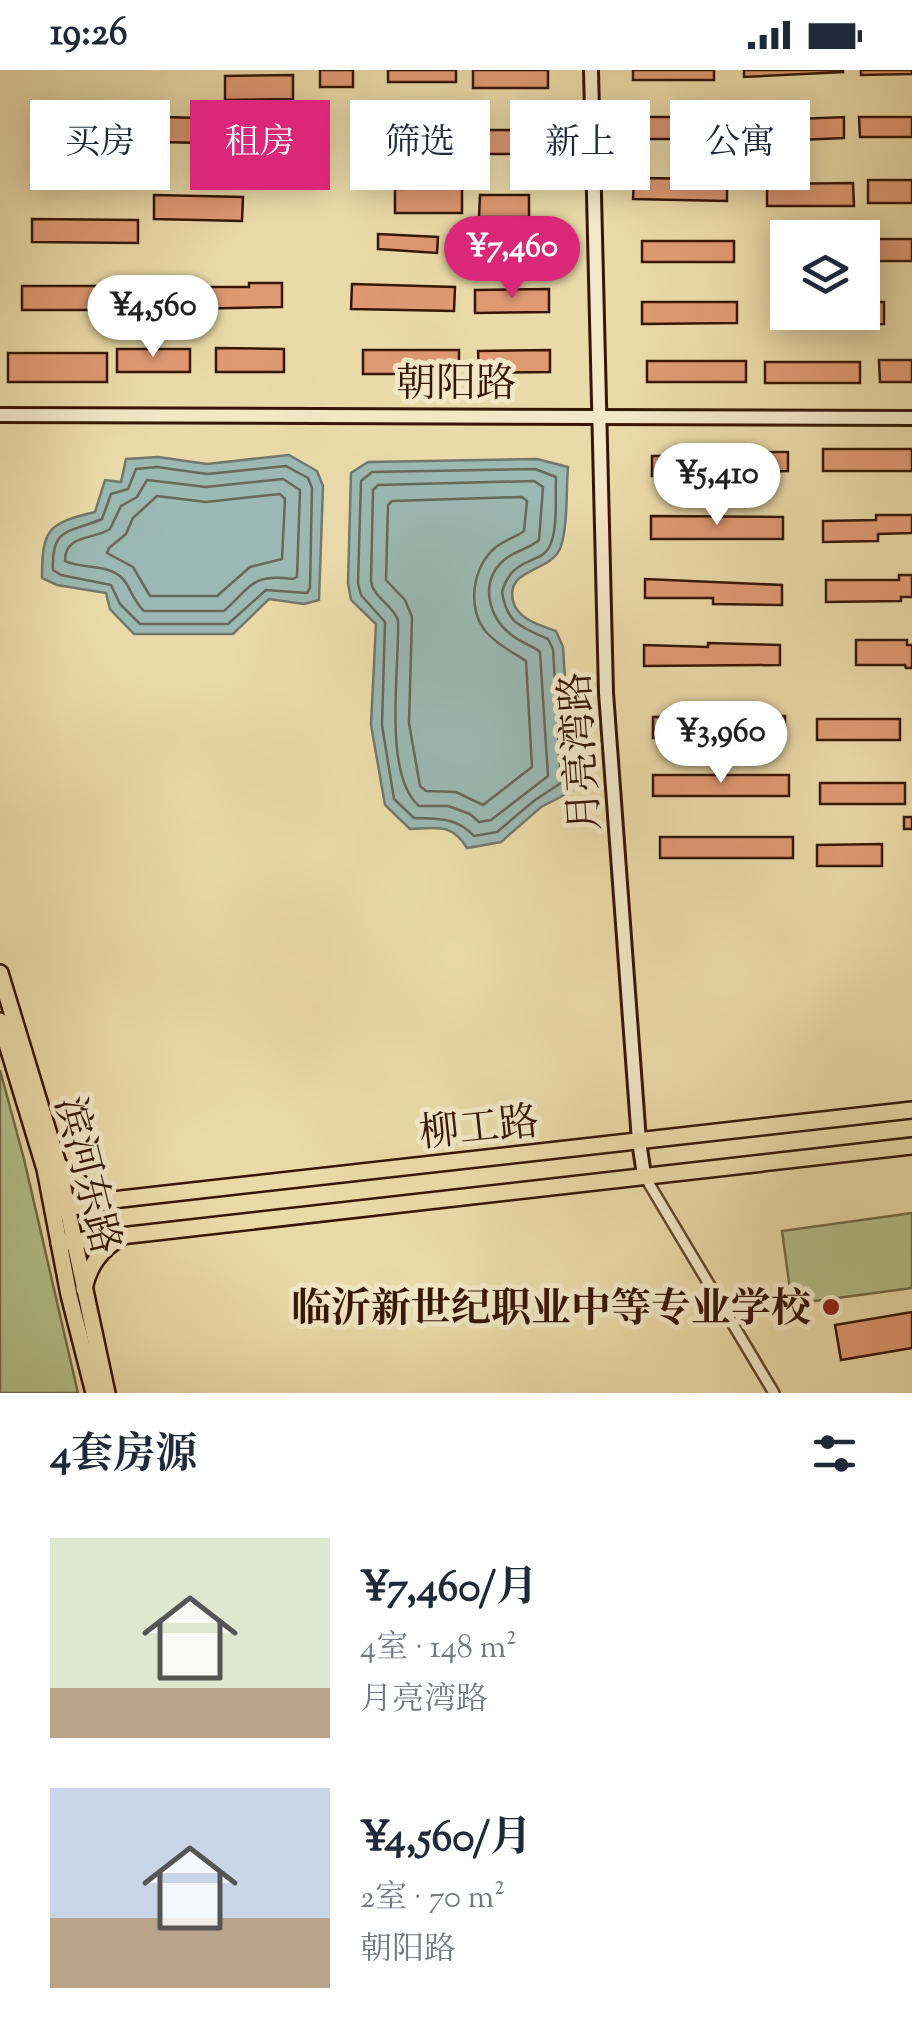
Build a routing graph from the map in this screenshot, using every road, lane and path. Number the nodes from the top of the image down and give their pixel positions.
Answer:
1 (591, 70) edge
2 (0, 414) edge
3 (599, 415) junction
4 (912, 418) edge
5 (0, 973) edge
6 (0, 1021) edge
7 (912, 1110) edge
8 (638, 1142) junction
9 (912, 1146) edge
10 (58, 1164) junction
11 (644, 1174) junction
12 (121, 1199) junction
13 (60, 1209) junction
14 (137, 1232) junction
15 (66, 1242) junction
16 (84, 1293) junction
17 (94, 1393) edge
18 (107, 1393) edge
19 (774, 1393) edge

1 - 3 street, 月亮湾路
2 - 3 street, 朝阳路
3 - 4 street, 朝阳路
3 - 8 street, 月亮湾路
5 - 10 main road, 滨河东路
6 - 13 main road, 滨河东路
7 - 8 main road, 柳工路
8 - 11 street, 月亮湾路
8 - 12 main road, 柳工路
9 - 11 main road, 柳工路
10 - 12 main road
10 - 13 main road, 滨河东路
11 - 14 main road, 柳工路
11 - 19 street, 月亮湾路
12 - 13 main road, 柳工路
13 - 15 main road, 滨河东路
14 - 15 main road, 柳工路
14 - 16 main road
15 - 16 main road, 滨河东路
15 - 17 main road, 滨河东路
16 - 18 main road, 滨河东路

